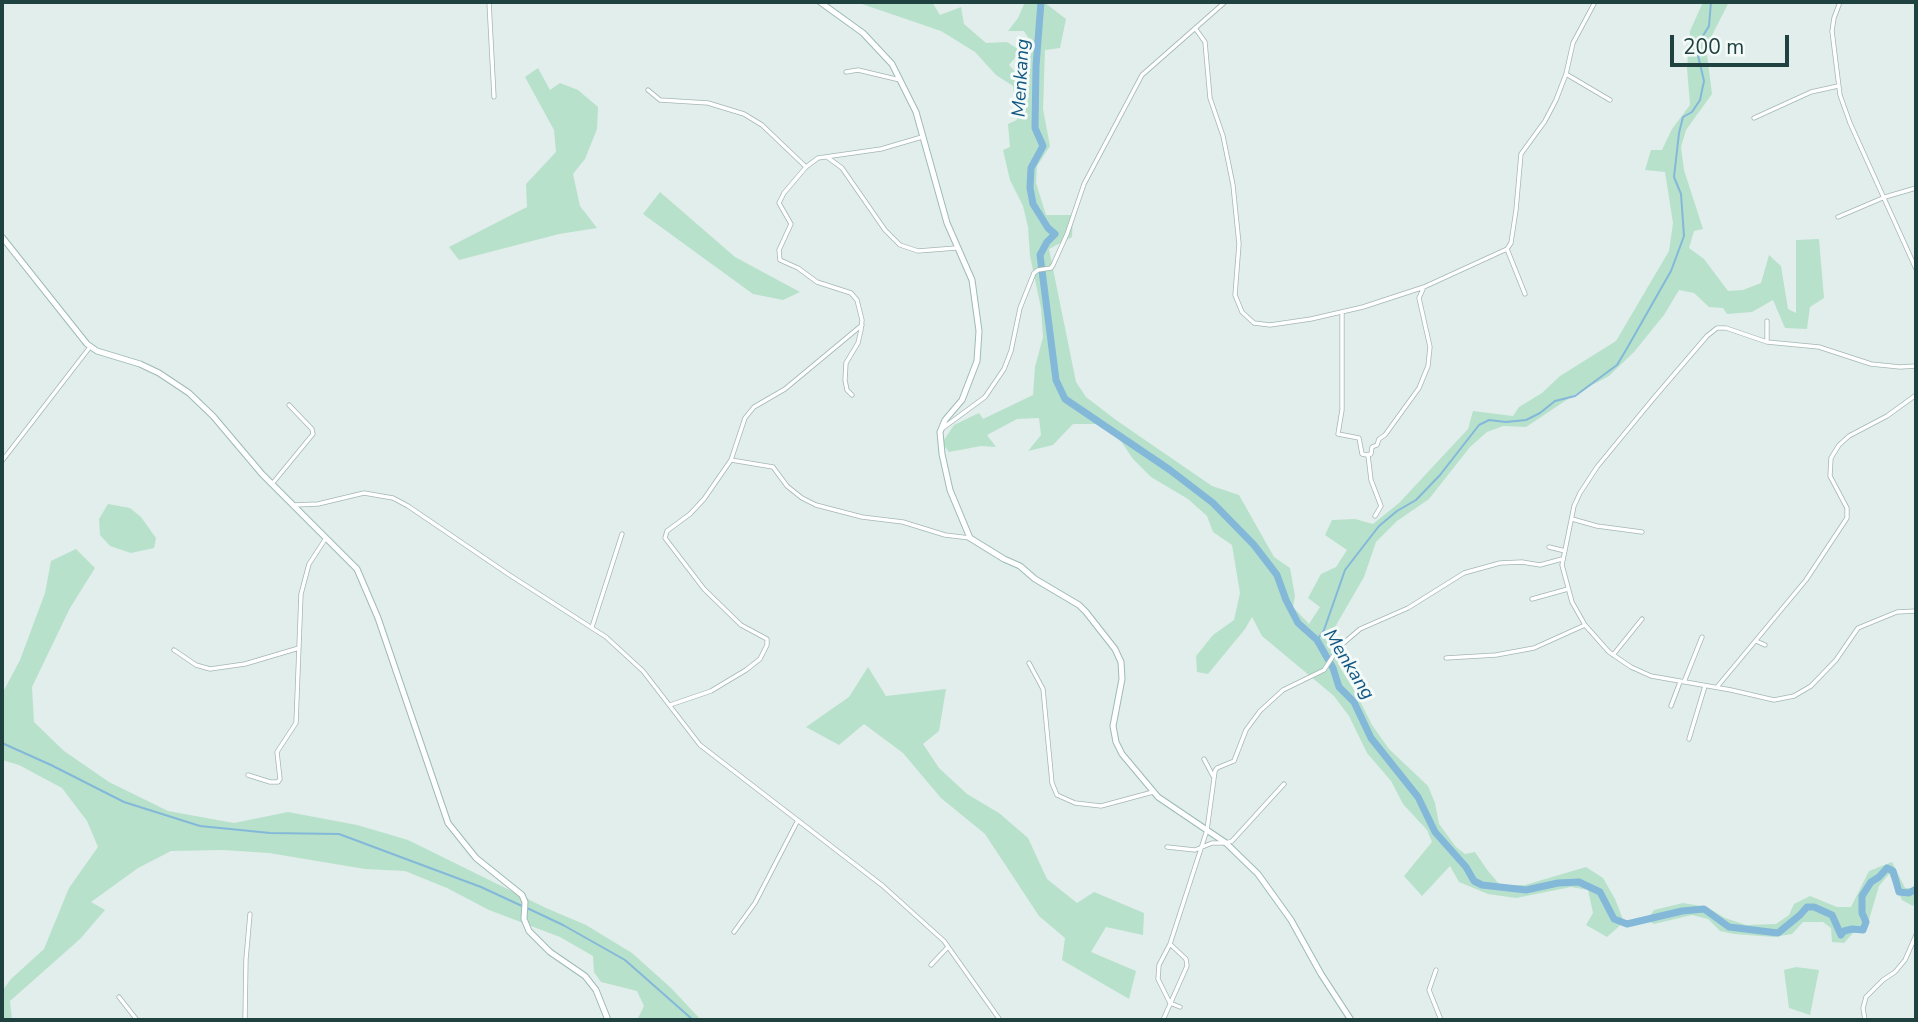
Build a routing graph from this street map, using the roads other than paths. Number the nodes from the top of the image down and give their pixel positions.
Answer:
1 (489, 2) edge
2 (820, 2) edge
3 (1225, 2) edge
4 (1595, 2) edge
5 (1840, 2) edge
6 (1195, 28) junction
7 (846, 72) dead end
8 (1566, 74) junction
9 (900, 80) junction
10 (1838, 86) junction
11 (648, 90) dead end
12 (494, 97) dead end
13 (1610, 100) dead end
14 (1754, 118) dead end
15 (922, 137) junction
16 (827, 158) junction
17 (806, 167) junction
18 (1916, 188) edge
19 (1885, 197) junction
20 (1838, 217) dead end
21 (2, 237) edge
22 (956, 248) junction
23 (1507, 249) junction
24 (1916, 269) edge
25 (1424, 287) junction
26 (1525, 294) dead end
27 (1342, 312) junction
28 (1767, 321) dead end
29 (862, 325) junction
30 (1767, 342) junction
31 (90, 347) junction
32 (1916, 366) edge
33 (852, 395) dead end
34 (1916, 396) edge
35 (289, 405) dead end
36 (940, 432) junction
37 (1368, 455) junction
38 (730, 460) junction
39 (2, 461) edge
40 (272, 484) junction
41 (294, 505) junction
42 (1375, 516) dead end
43 (1572, 519) junction
44 (1642, 532) dead end
45 (622, 534) dead end
46 (327, 536) junction
47 (970, 538) junction
48 (1549, 547) dead end
49 (1565, 551) junction
50 (1564, 558) junction
51 (1567, 589) junction
52 (1532, 599) dead end
53 (1916, 611) edge
54 (1642, 619) dead end
55 (1585, 625) junction
56 (592, 627) junction
57 (1702, 637) dead end
58 (1756, 641) junction
59 (1765, 645) dead end
60 (299, 648) junction
61 (174, 650) dead end
62 (1613, 656) junction
63 (1446, 657) dead end
64 (1029, 663) dead end
65 (1682, 682) junction
66 (1705, 686) junction
67 (1717, 687) junction
68 (670, 705) junction
69 (1671, 706) dead end
70 (1689, 739) dead end
71 (1203, 759) dead end
72 (248, 775) dead end
73 (1214, 778) junction
74 (1284, 784) dead end
75 (1153, 792) junction
76 (797, 822) junction
77 (1207, 830) junction
78 (1226, 843) junction
79 (1167, 847) dead end
80 (1199, 850) junction
81 (250, 914) dead end
82 (734, 932) dead end
83 (1916, 935) edge
84 (1170, 944) junction
85 (948, 947) junction
86 (930, 965) dead end
87 (1436, 970) dead end
88 (120, 997) dead end
89 (1170, 1003) junction
90 (1180, 1007) dead end
91 (137, 1020) edge
92 (245, 1020) edge
93 (608, 1020) edge
94 (1000, 1020) edge
95 (1163, 1020) edge
96 (1351, 1020) edge
97 (1441, 1020) edge
98 (1865, 1020) edge

1 - 12 street
2 - 9 street
3 - 6 street
4 - 8 street
5 - 10 street
6 - 27 street
6 - 36 street
7 - 9 street
8 - 13 street
8 - 23 street
9 - 15 street
10 - 14 street
10 - 19 street
11 - 17 street
15 - 16 street
15 - 22 street
16 - 17 street
16 - 22 street
17 - 29 street
18 - 19 street
19 - 20 street
19 - 24 street
21 - 31 street
22 - 36 street
23 - 25 street
23 - 26 street
25 - 27 street
25 - 37 street
27 - 37 street
28 - 30 street
29 - 33 street
29 - 38 street
30 - 32 street
30 - 43 street
31 - 39 street
31 - 40 street
34 - 58 street
35 - 40 street
36 - 47 street
37 - 42 street
38 - 47 street
38 - 68 street
40 - 41 street
41 - 46 street
41 - 56 street
43 - 44 street
43 - 49 street
45 - 56 street
46 - 60 street
46 - 93 street
47 - 75 street
48 - 49 street
49 - 50 street
50 - 51 street
50 - 73 street
51 - 52 street
51 - 55 street
53 - 67 street
54 - 62 street
55 - 62 street
55 - 63 street
56 - 68 street
57 - 65 street
58 - 59 street
58 - 67 street
60 - 61 street
60 - 72 street
62 - 65 street
64 - 75 street
65 - 66 street
65 - 69 street
66 - 67 street
66 - 70 street
68 - 76 street
71 - 73 street
73 - 77 street
74 - 78 street
75 - 77 street
76 - 82 street
76 - 85 street
77 - 78 street
77 - 80 street
78 - 80 street
78 - 96 street
79 - 80 street
80 - 84 street
81 - 92 street
83 - 98 street
84 - 89 street
84 - 89 street
85 - 86 street
85 - 94 street
87 - 97 street
88 - 91 street
89 - 90 street
89 - 95 street

